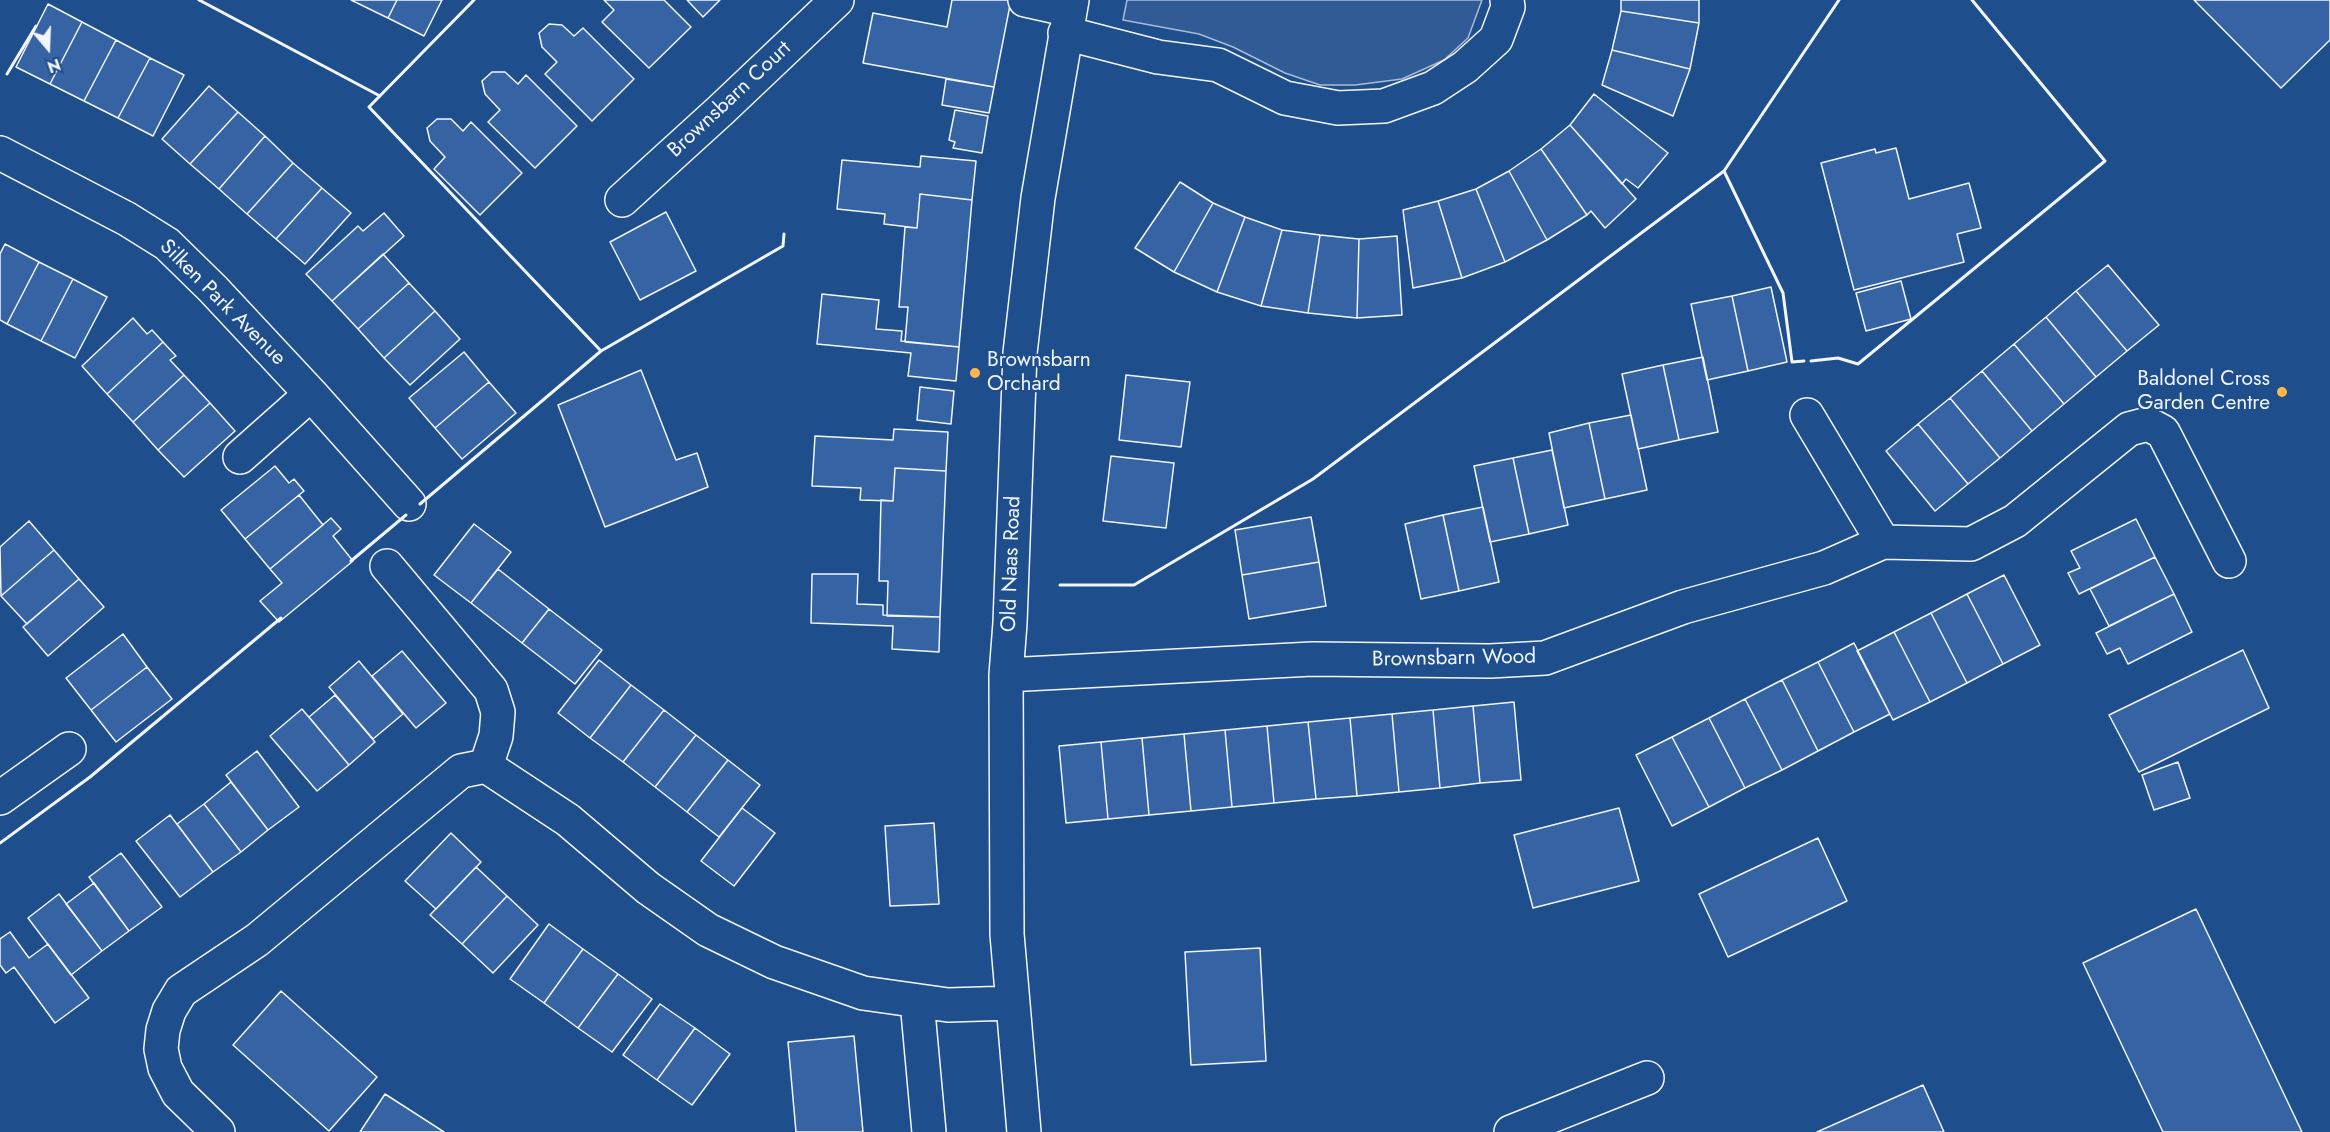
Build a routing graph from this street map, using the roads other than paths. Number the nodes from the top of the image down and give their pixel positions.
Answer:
1 (837, 0) edge
2 (1025, 0) edge
3 (1507, 0) edge
4 (1069, 14) edge
5 (0, 153) edge
6 (622, 200) dead end
7 (311, 394) junction
8 (1807, 415) dead end
9 (240, 458) dead end
10 (409, 504) dead end
11 (1883, 542) junction
12 (2229, 561) dead end
13 (387, 566) dead end
14 (1006, 675) junction
15 (69, 749) dead end
16 (486, 766) junction
17 (3, 789) edge
18 (917, 1001) junction
19 (1013, 1003) junction
20 (1647, 1078) dead end
21 (218, 1132) edge
22 (929, 1132) edge
23 (1024, 1132) edge
24 (1511, 1132) edge

1 - 6 street, Brownsbarn Court
2 - 4 street
3 - 4 street
4 - 14 street, Old Naas Road
5 - 7 street, Silken Park Avenue
7 - 9 street
7 - 10 street, Silken Park Avenue
8 - 11 street
11 - 12 street, Brownsbarn Wood
11 - 14 street, Brownsbarn Wood
13 - 16 street
14 - 19 street, Old Naas Road
15 - 17 street
16 - 18 street
16 - 21 street
18 - 19 street
18 - 22 street
19 - 23 street, Old Naas Road
20 - 24 street

